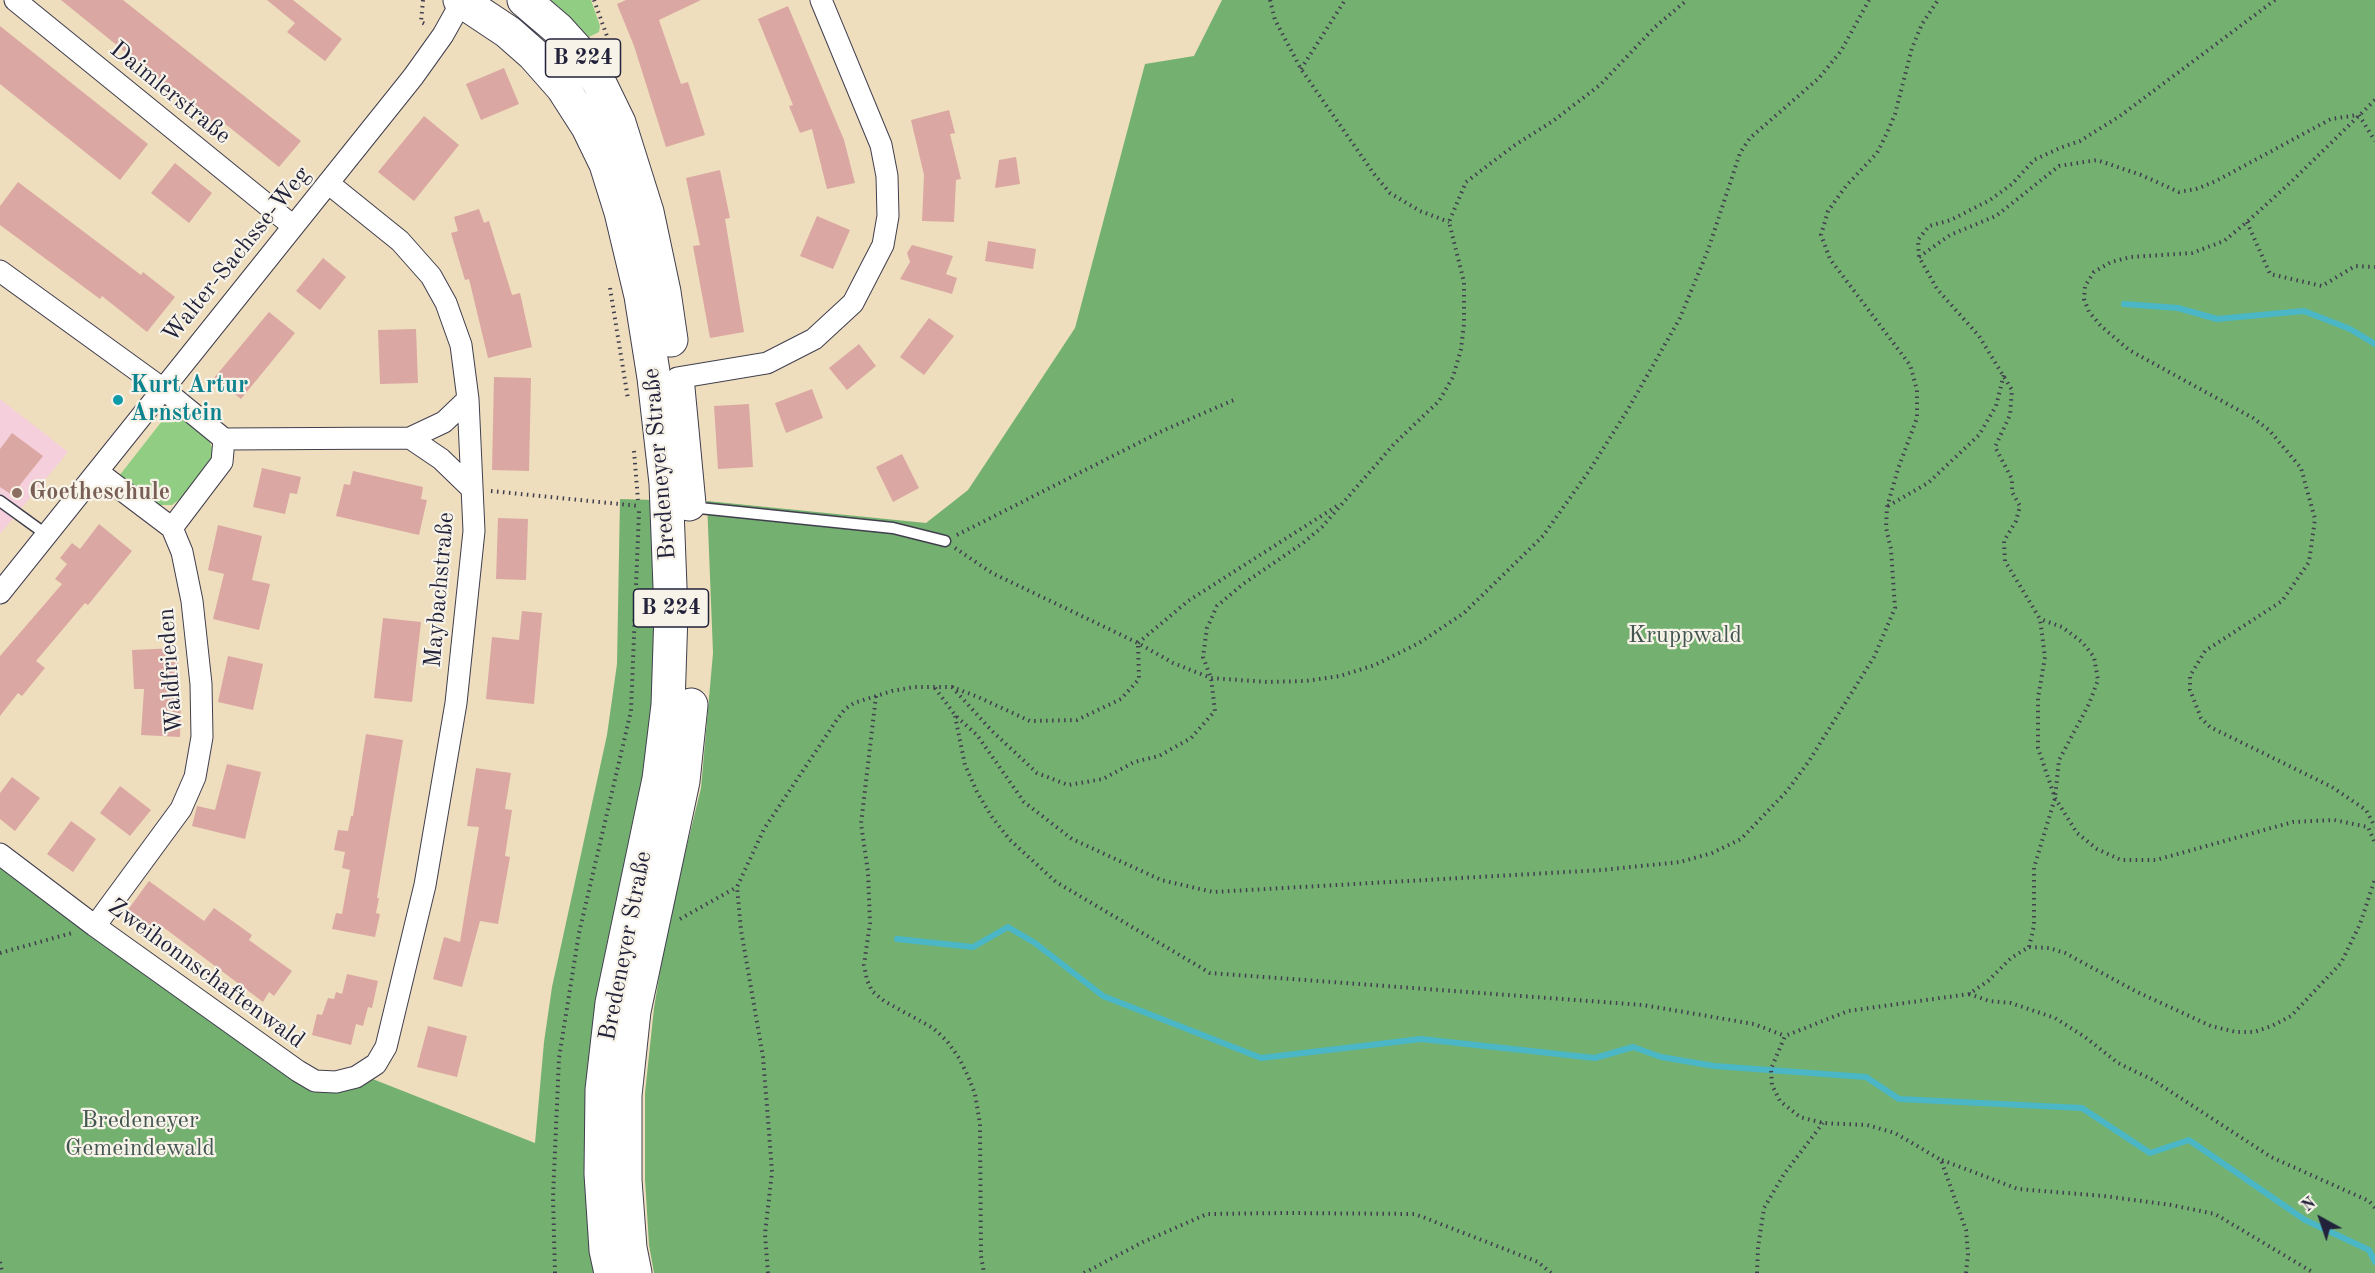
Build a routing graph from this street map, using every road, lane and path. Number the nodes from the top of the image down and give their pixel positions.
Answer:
1 (15, 0) edge
2 (423, 0) edge
3 (461, 0) edge
4 (524, 0) edge
5 (600, 0) edge
6 (822, 0) edge
7 (1270, 0) edge
8 (1346, 0) edge
9 (1687, 0) edge
10 (1869, 0) edge
11 (1938, 0) edge
12 (2275, 0) edge
13 (597, 9) dead end
14 (421, 22) dead end
15 (1301, 69) junction
16 (2375, 100) edge
17 (2359, 115) junction
18 (2375, 141) edge
19 (328, 183) junction
20 (1449, 222) junction
21 (2247, 222) junction
22 (293, 226) junction
23 (1919, 257) junction
24 (2375, 267) edge
25 (0, 271) edge
26 (610, 286) dead end
27 (2004, 374) junction
28 (677, 378) junction
29 (163, 388) junction
30 (468, 399) junction
31 (1234, 400) dead end
32 (629, 405) dead end
33 (410, 438) junction
34 (224, 439) junction
35 (634, 450) dead end
36 (98, 471) junction
37 (472, 489) junction
38 (0, 501) edge
39 (1344, 501) junction
40 (639, 506) junction
41 (689, 507) junction
42 (1887, 507) junction
43 (172, 528) junction
44 (47, 535) junction
45 (945, 542) junction
46 (0, 593) edge
47 (2040, 619) junction
48 (1138, 643) junction
49 (1211, 678) junction
50 (952, 687) junction
51 (935, 688) junction
52 (876, 696) junction
53 (955, 715) junction
54 (2055, 798) junction
55 (2375, 827) edge
56 (2375, 843) edge
57 (0, 854) edge
58 (2375, 879) edge
59 (737, 887) junction
60 (95, 926) junction
61 (652, 927) junction
62 (2030, 947) junction
63 (0, 953) edge
64 (1969, 994) junction
65 (1785, 1036) junction
66 (386, 1047) joint
67 (1822, 1123) junction
68 (1941, 1160) junction
69 (2375, 1208) edge
70 (0, 1262) edge
71 (2, 1272) edge
72 (555, 1273) edge
73 (611, 1273) edge
74 (634, 1273) edge
75 (768, 1273) edge
76 (984, 1273) edge
77 (1084, 1273) edge
78 (1551, 1273) edge
79 (1757, 1273) edge
80 (1966, 1273) edge
81 (2314, 1273) edge

1 - 22 street, Daimlerstraße
2 - 14 path
3 - 19 street, Walter-Sachsse-Weg
3 - 73 main road, Bredeneyer Straße / B 224
4 - 28 main road, Bredeneyer Straße / B 224
5 - 13 path
6 - 28 street
7 - 15 path
8 - 15 path
9 - 20 path
10 - 49 path
11 - 42 path
12 - 23 path
15 - 20 path
16 - 17 path
17 - 18 path
17 - 21 path
17 - 23 path
19 - 22 street, Walter-Sachsse-Weg
19 - 30 street, Maybachstraße
20 - 39 path
21 - 24 path
21 - 55 path
22 - 29 street, Walter-Sachsse-Weg
23 - 27 path
25 - 29 street
26 - 32 path
27 - 42 path
27 - 47 path
28 - 41 main road, Bredeneyer Straße / B 224
29 - 34 street
29 - 36 street, Walter-Sachsse-Weg
30 - 33 street
30 - 37 street, Maybachstraße
31 - 45 path
33 - 34 street
33 - 37 street
34 - 43 street
35 - 40 path
36 - 43 street
36 - 44 street, Walter-Sachsse-Weg
37 - 40 path
37 - 66 street, Maybachstraße
38 - 44 lane
39 - 48 path
39 - 49 path
40 - 72 path
41 - 45 lane
41 - 61 main road, Bredeneyer Straße / B 224
42 - 53 path
43 - 60 street, Waldfrieden
44 - 46 street, Walter-Sachsse-Weg
45 - 48 path
47 - 54 path
47 - 54 path
48 - 49 path
48 - 50 path
49 - 50 path
50 - 51 path
51 - 52 path
51 - 53 path
52 - 59 path
52 - 76 path
53 - 65 path
54 - 56 path
54 - 62 path
57 - 60 street, Zweihonnschaftenwald
58 - 62 path
59 - 61 path
59 - 75 path
60 - 63 path
60 - 66 street, Zweihonnschaftenwald
61 - 74 main road, Bredeneyer Straße / B 224
62 - 64 path
64 - 65 path
64 - 69 path
65 - 67 path
67 - 68 path
67 - 79 path
68 - 80 path
68 - 81 path
70 - 71 path
77 - 78 path

